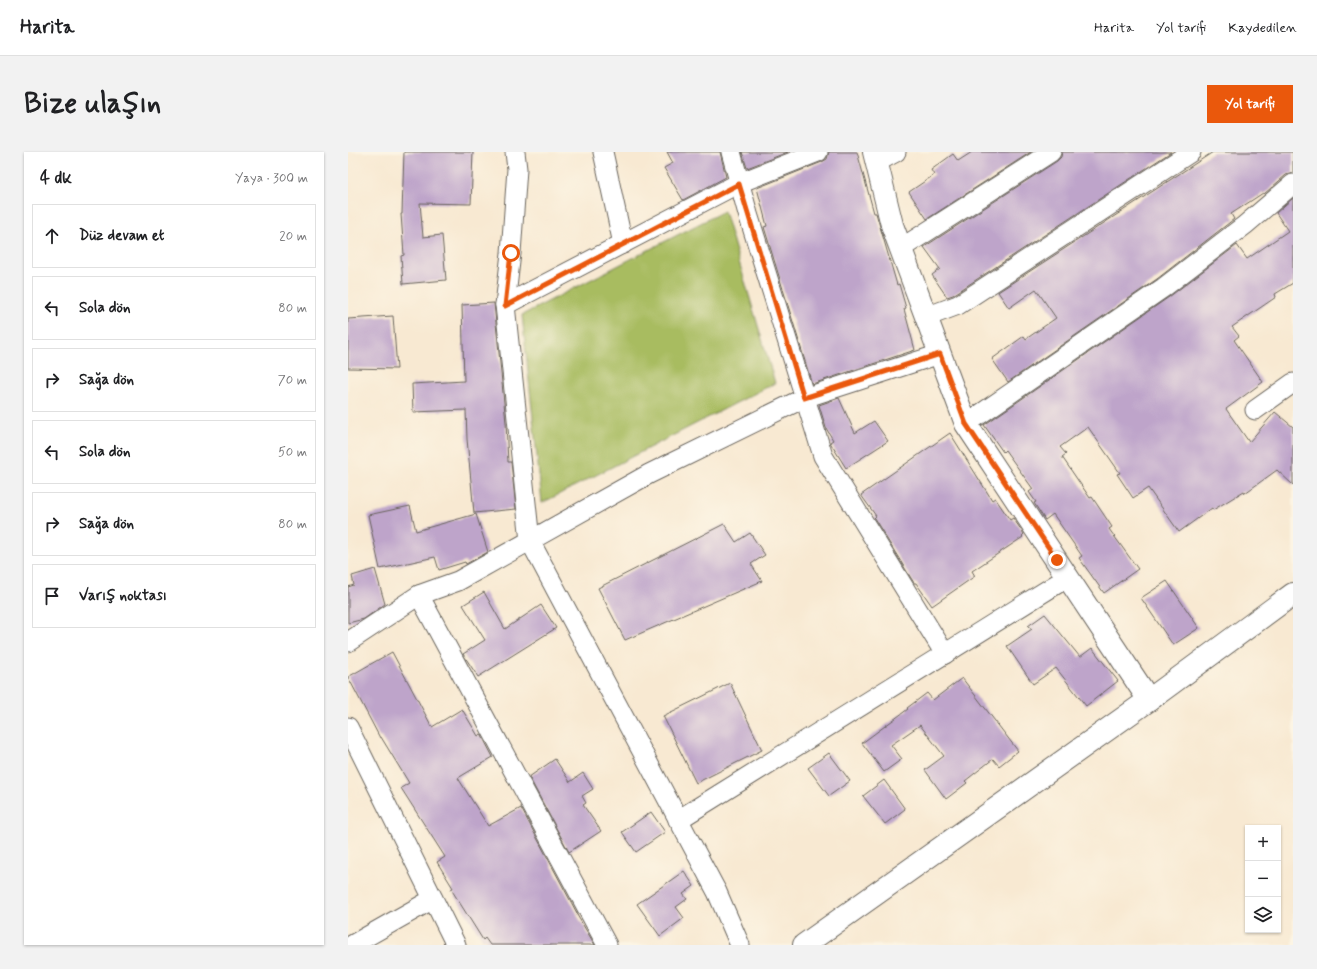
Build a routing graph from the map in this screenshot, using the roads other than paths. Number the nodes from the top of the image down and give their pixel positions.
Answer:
1 (515, 152) edge
2 (603, 152) edge
3 (731, 152) edge
4 (818, 152) edge
5 (1051, 152) edge
6 (1191, 152) edge
7 (882, 155) edge
8 (739, 184) junction
9 (1293, 184) edge
10 (623, 244) junction
11 (900, 249) junction
12 (505, 306) junction
13 (926, 317) junction
14 (940, 354) junction
15 (1293, 383) edge
16 (804, 398) junction
17 (1255, 410) dead end
18 (966, 424) junction
19 (530, 541) junction
20 (1068, 577) junction
21 (1293, 594) edge
22 (419, 596) junction
23 (348, 642) edge
24 (945, 654) junction
25 (1149, 700) junction
26 (348, 727) edge
27 (678, 820) junction
28 (433, 899) junction
29 (352, 945) edge
30 (456, 945) edge
31 (607, 945) edge
32 (740, 945) edge
33 (804, 945) edge

1 - 12 street
2 - 10 street
3 - 8 street
4 - 8 street
5 - 11 street
6 - 13 street
7 - 11 street
8 - 10 street
8 - 16 street
9 - 18 street
10 - 12 street
11 - 13 street
12 - 19 street
13 - 14 street
14 - 16 street
14 - 18 street
15 - 17 street
16 - 19 street
16 - 24 street
18 - 20 street
19 - 22 street
19 - 27 street
20 - 24 street
20 - 25 street
21 - 25 street
22 - 23 street
22 - 31 street
24 - 27 street
25 - 33 street
26 - 28 street
27 - 32 street
28 - 29 street
28 - 30 street

